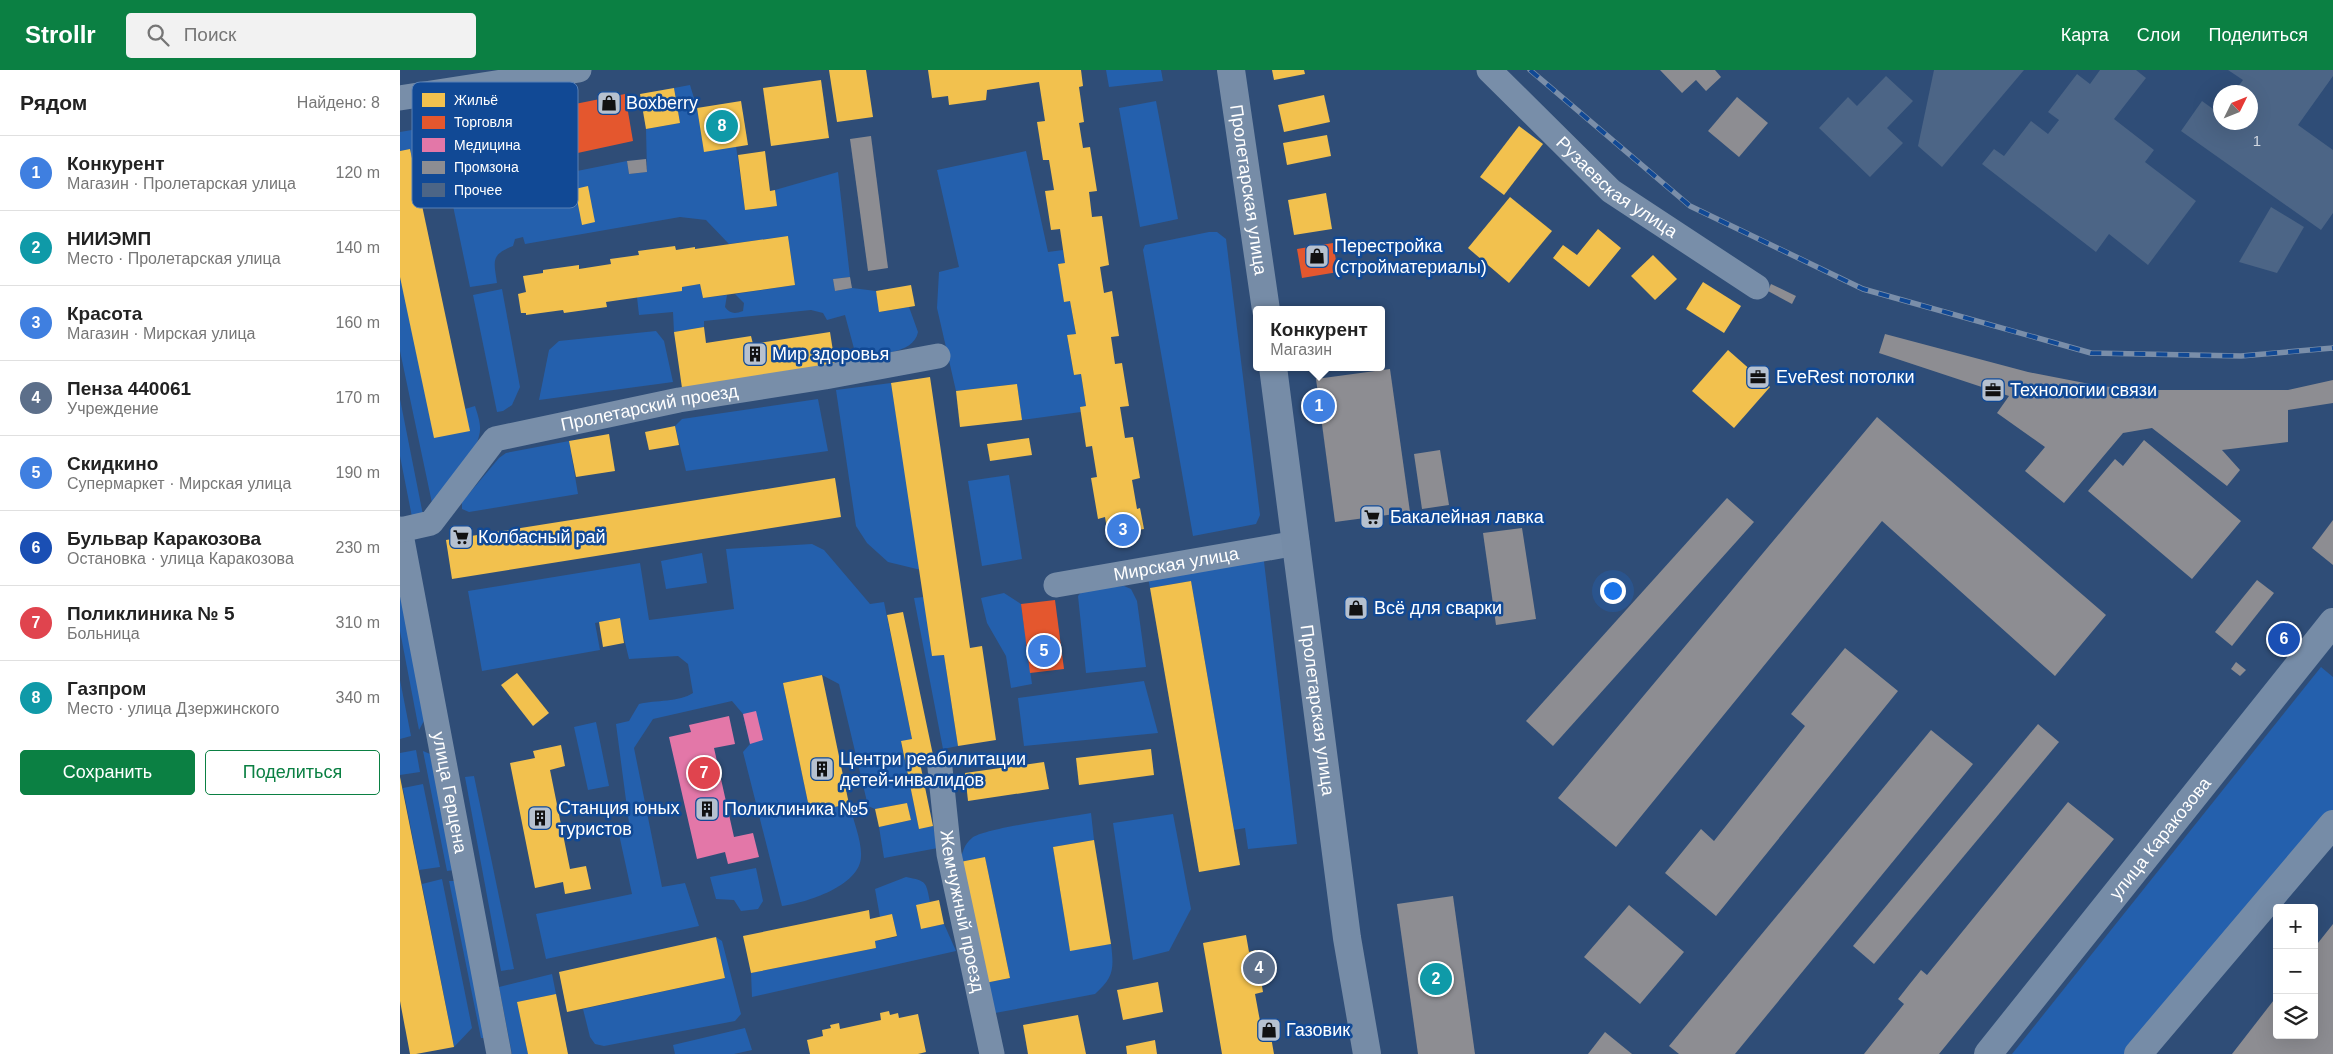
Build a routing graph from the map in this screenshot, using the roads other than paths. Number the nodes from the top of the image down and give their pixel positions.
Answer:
1 (579, 70) edge
2 (1231, 70) edge
3 (1489, 70) edge
4 (502, 82) edge
5 (1757, 287) dead end
6 (1265, 306) edge
7 (938, 356) dead end
8 (1274, 371) edge
9 (400, 529) edge
10 (1297, 543) junction
11 (1056, 585) dead end
12 (2333, 622) edge
13 (940, 768) dead end
14 (2333, 824) edge
15 (499, 1054) edge
16 (992, 1054) edge
17 (1367, 1054) edge
18 (1988, 1054) edge
19 (2138, 1054) edge

1 - 4 street
2 - 6 main road, Пролетарская улица
3 - 5 street, Рузаевская улица
7 - 9 street, Пролетарский проезд
8 - 10 main road, Пролетарская улица
9 - 15 street, улица Герцена
10 - 11 street, Мирская улица
10 - 17 main road, Пролетарская улица
12 - 18 main road, улица Каракозова
13 - 16 street, Жемчужный проезд
14 - 19 main road

